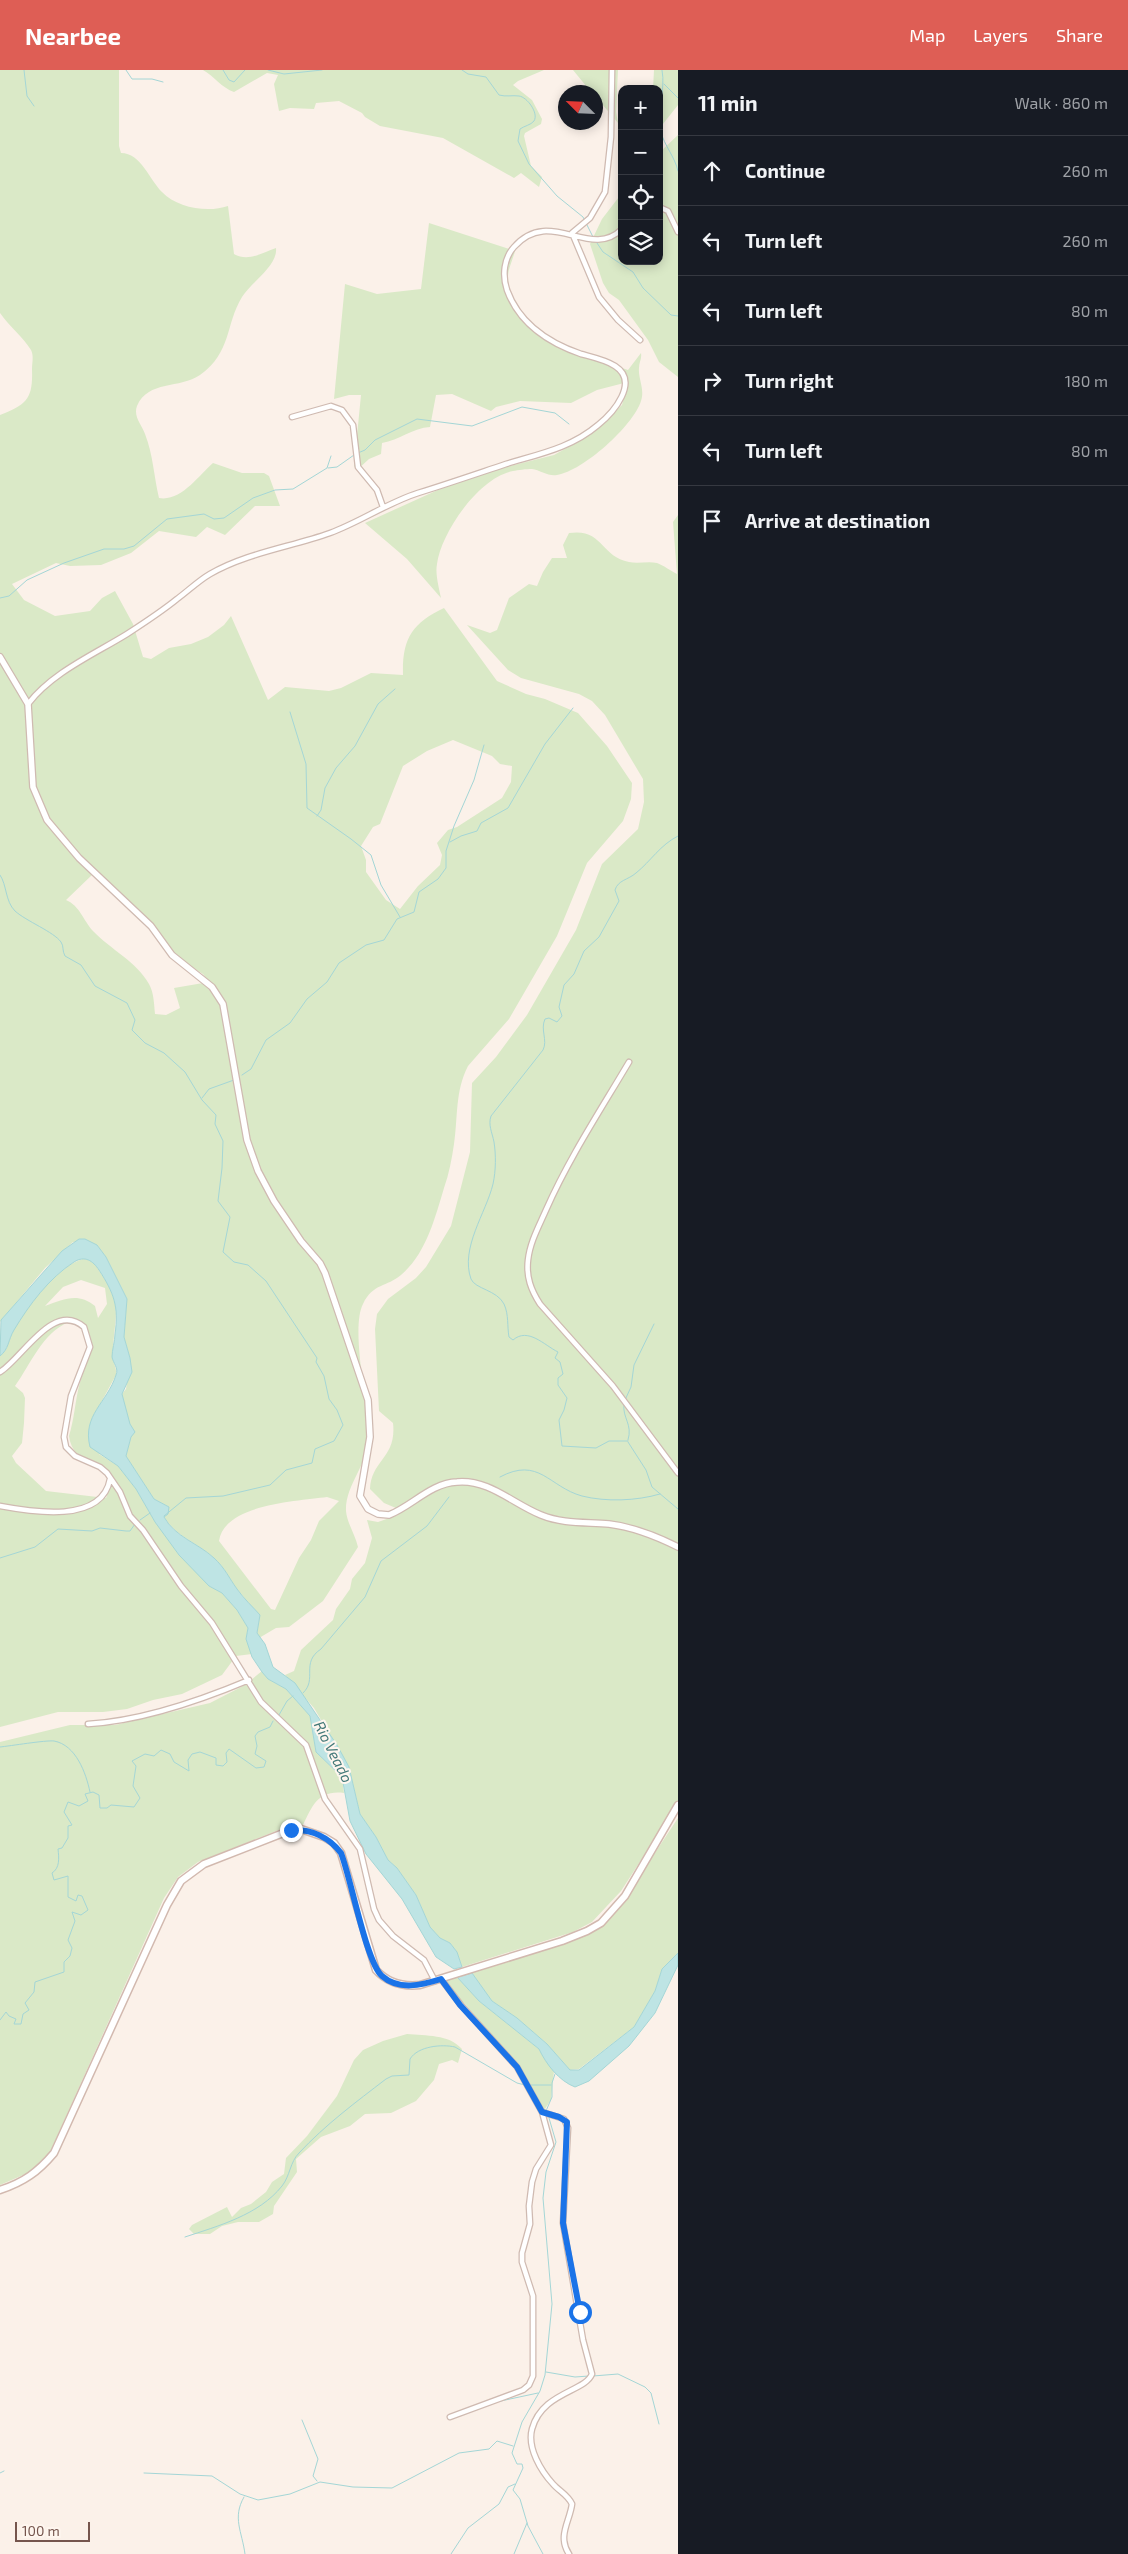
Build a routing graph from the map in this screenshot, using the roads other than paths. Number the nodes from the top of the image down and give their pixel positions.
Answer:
1 (612, 70) edge
2 (663, 209) edge
3 (618, 232) edge
4 (678, 232) edge
5 (572, 233) junction
6 (640, 340) dead end
7 (292, 416) dead end
8 (383, 507) junction
9 (0, 657) edge
10 (28, 704) junction
11 (629, 1062) dead end
12 (0, 1372) edge
13 (678, 1474) edge
14 (110, 1479) junction
15 (0, 1506) edge
16 (678, 1547) edge
17 (249, 1680) junction
18 (88, 1724) dead end
19 (678, 1805) edge
20 (438, 1980) junction
21 (542, 2112) junction
22 (0, 2190) edge
23 (450, 2417) dead end
24 (569, 2554) edge

1 - 5 street
2 - 4 street
3 - 5 street
5 - 6 street
5 - 8 street
7 - 8 street
8 - 10 street
9 - 10 street
10 - 16 street
11 - 13 street
12 - 14 street
14 - 15 street
14 - 17 street
17 - 18 street
17 - 20 street
19 - 20 main road
20 - 21 street
20 - 22 main road
21 - 23 street
21 - 24 street

